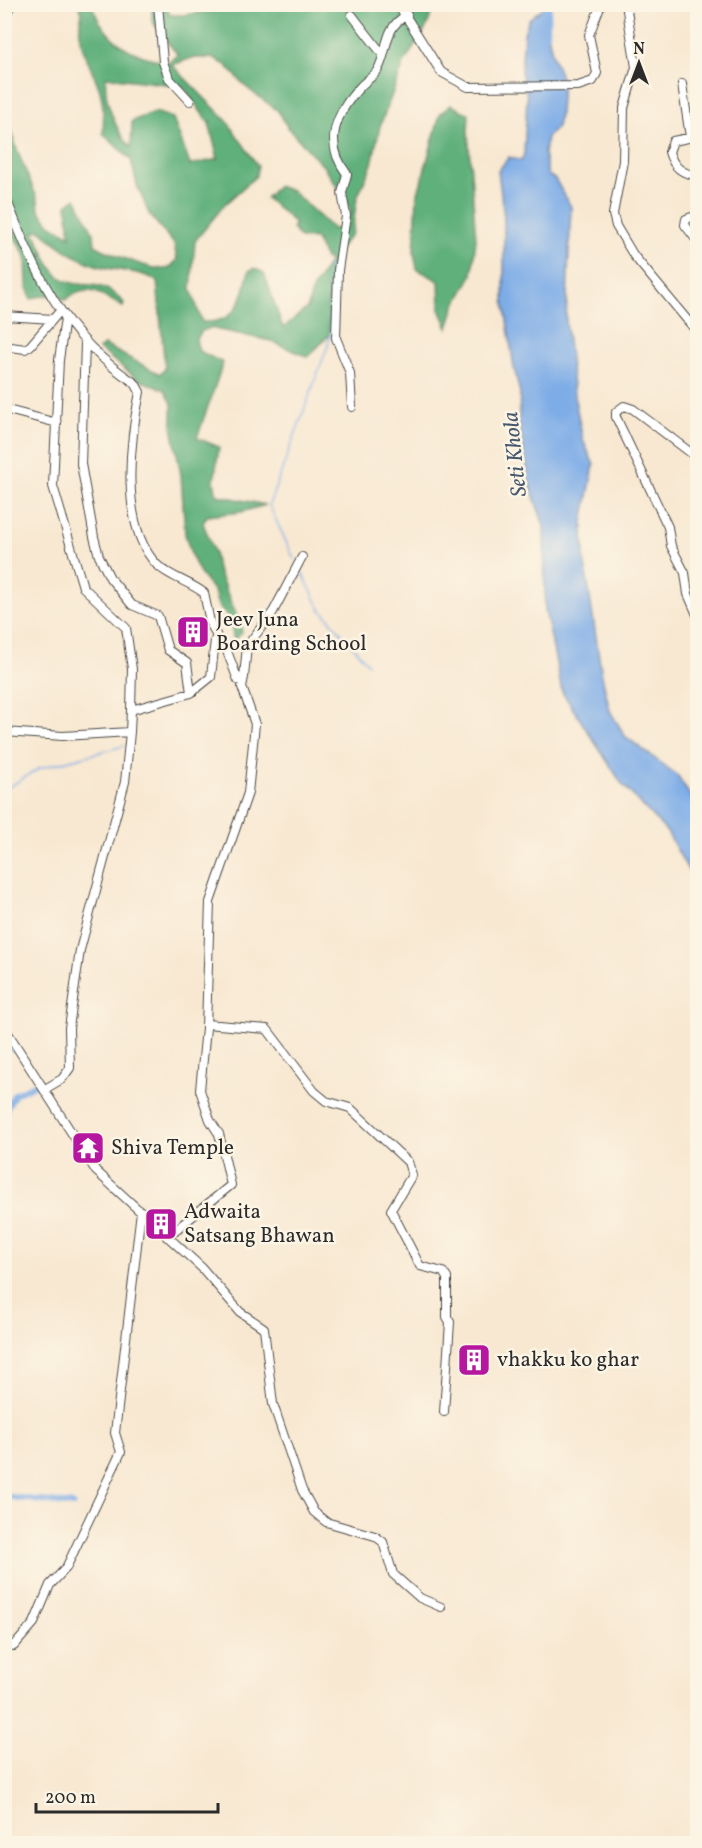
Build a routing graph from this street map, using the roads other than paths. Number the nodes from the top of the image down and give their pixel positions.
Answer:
1 (11, 4) edge
2 (158, 4) edge
3 (398, 4) edge
4 (601, 4) edge
5 (627, 4) edge
6 (352, 15) dead end
7 (407, 15) junction
8 (4, 20) edge
9 (383, 55) junction
10 (682, 84) dead end
11 (190, 101) dead end
12 (694, 137) edge
13 (698, 175) edge
14 (4, 193) edge
15 (698, 215) edge
16 (698, 242) edge
17 (63, 314) junction
18 (4, 316) edge
19 (53, 319) junction
20 (698, 333) edge
21 (85, 344) junction
22 (4, 346) edge
23 (352, 407) dead end
24 (4, 409) edge
25 (57, 423) junction
26 (698, 453) edge
27 (302, 557) dead end
28 (698, 617) edge
29 (219, 641) junction
30 (244, 677) junction
31 (191, 693) junction
32 (131, 710) junction
33 (4, 732) edge
34 (130, 732) junction
35 (206, 1024) junction
36 (4, 1027) edge
37 (45, 1089) junction
38 (141, 1211) junction
39 (167, 1237) junction
40 (444, 1412) dead end
41 (441, 1607) dead end
42 (4, 1642) edge

1 - 8 street
2 - 11 street
3 - 7 street
4 - 7 street
5 - 20 street
6 - 9 street
7 - 9 street
9 - 23 street
10 - 12 street
12 - 13 street
14 - 17 street
15 - 16 street
17 - 19 street
17 - 21 street
17 - 25 street
18 - 19 street
19 - 22 street
21 - 29 street
21 - 31 street
24 - 25 street
25 - 32 street
26 - 28 street
27 - 30 street
29 - 30 street
29 - 31 street
30 - 35 street
31 - 32 street
32 - 34 street
33 - 34 street
34 - 37 street
35 - 39 street
35 - 40 street
36 - 37 street
37 - 38 street
38 - 39 street
38 - 42 street
39 - 41 street

